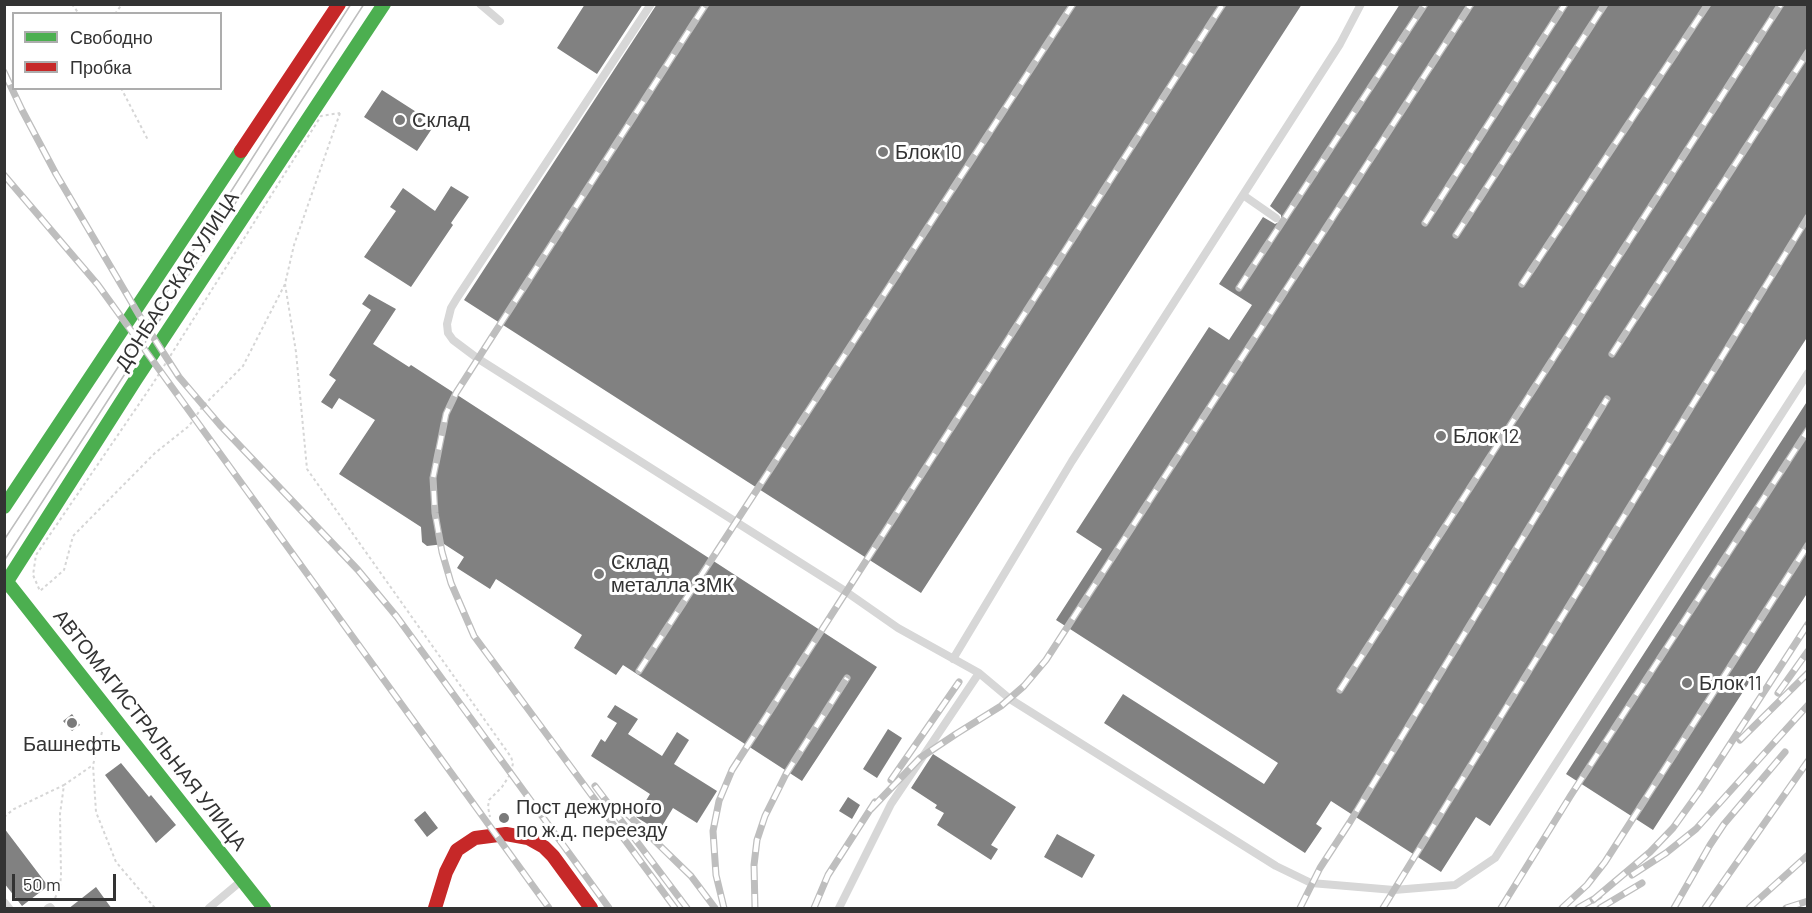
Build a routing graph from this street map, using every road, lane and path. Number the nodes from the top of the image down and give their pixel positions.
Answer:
1 (339, 4) edge
2 (384, 4) edge
3 (480, 4) edge
4 (651, 4) edge
5 (1361, 4) edge
6 (500, 21) dead end
7 (122, 90) edge
8 (340, 114) dead end
9 (148, 140) dead end
10 (1243, 195) junction
11 (1276, 218) dead end
12 (285, 284) junction
13 (1808, 374) edge
14 (4, 507) edge
15 (6, 582) edge
16 (40, 591) dead end
17 (953, 658) junction
18 (979, 673) junction
19 (105, 723) dead end
20 (93, 765) junction
21 (64, 785) junction
22 (4, 817) edge
23 (491, 821) dead end
24 (243, 879) junction
25 (4, 902) edge
26 (50, 908) edge
27 (9, 909) edge
28 (155, 909) edge
29 (209, 909) edge
30 (264, 909) edge
31 (435, 909) edge
32 (591, 909) edge
33 (838, 909) edge

1 - 14 main road, ДОНБАССКАЯ УЛИЦА
2 - 15 main road, ДОНБАССКАЯ УЛИЦА
3 - 6 lane
4 - 17 lane
5 - 10 lane
7 - 9 path
8 - 12 path
10 - 11 lane
10 - 17 lane
12 - 16 path
12 - 23 path
13 - 18 lane
15 - 24 main road, АВТОМАГИСТРАЛЬНАЯ УЛИЦА
17 - 18 lane
18 - 33 lane
19 - 20 path
20 - 21 path
20 - 28 path
21 - 22 path
21 - 26 path
24 - 29 lane
24 - 30 main road, АВТОМАГИСТРАЛЬНАЯ УЛИЦА
25 - 27 lane
31 - 32 main road

